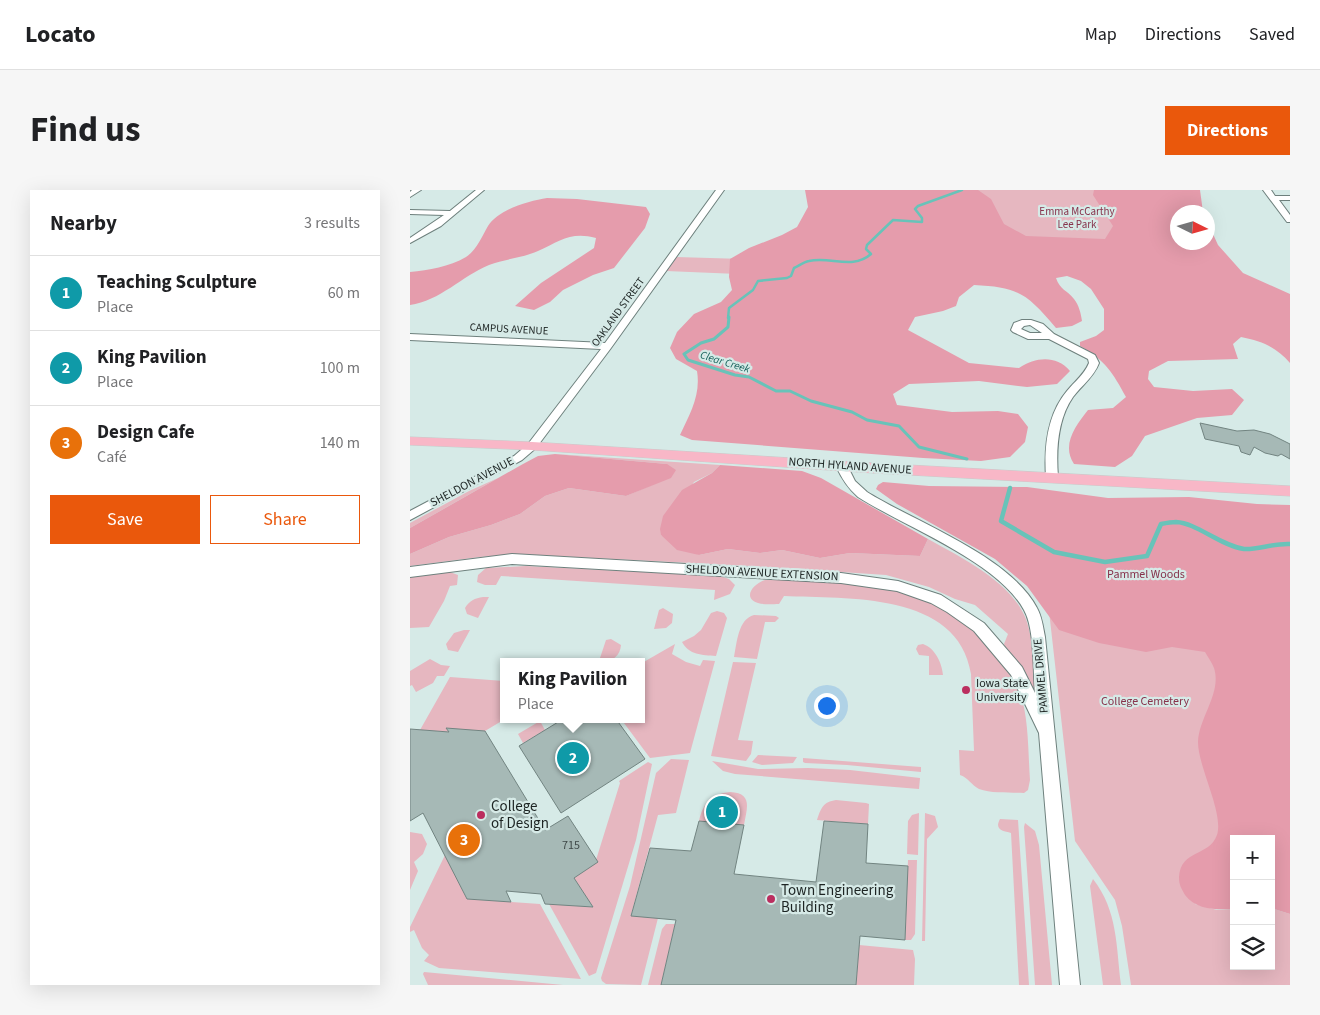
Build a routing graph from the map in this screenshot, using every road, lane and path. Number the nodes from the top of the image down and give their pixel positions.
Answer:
1 (417, 190) edge
2 (480, 190) edge
3 (720, 190) edge
4 (1267, 190) edge
5 (410, 195) edge
6 (1273, 198) junction
7 (1290, 198) edge
8 (410, 212) edge
9 (452, 213) junction
10 (1290, 220) edge
11 (410, 241) edge
12 (1051, 336) dead end
13 (410, 337) edge
14 (608, 346) junction
15 (410, 441) edge
16 (532, 446) junction
17 (842, 466) junction
18 (1052, 477) junction
19 (1290, 491) edge
20 (410, 516) edge
21 (410, 572) edge
22 (1046, 731) junction
23 (1070, 985) edge

1 - 5 street
2 - 9 street
3 - 14 street, OAKLAND STREET
4 - 6 street
6 - 7 street
6 - 10 street
8 - 9 street
9 - 11 street
12 - 18 street
13 - 14 street, CAMPUS AVENUE
14 - 16 street, OAKLAND STREET
15 - 16 main road, NORTH HYLAND AVENUE
16 - 17 main road, NORTH HYLAND AVENUE
16 - 20 street, SHELDON AVENUE
17 - 18 main road, NORTH HYLAND AVENUE
17 - 22 street, PAMMEL DRIVE
18 - 19 main road, NORTH HYLAND AVENUE
21 - 22 street, SHELDON AVENUE EXTENSION
22 - 23 street, PAMMEL DRIVE

